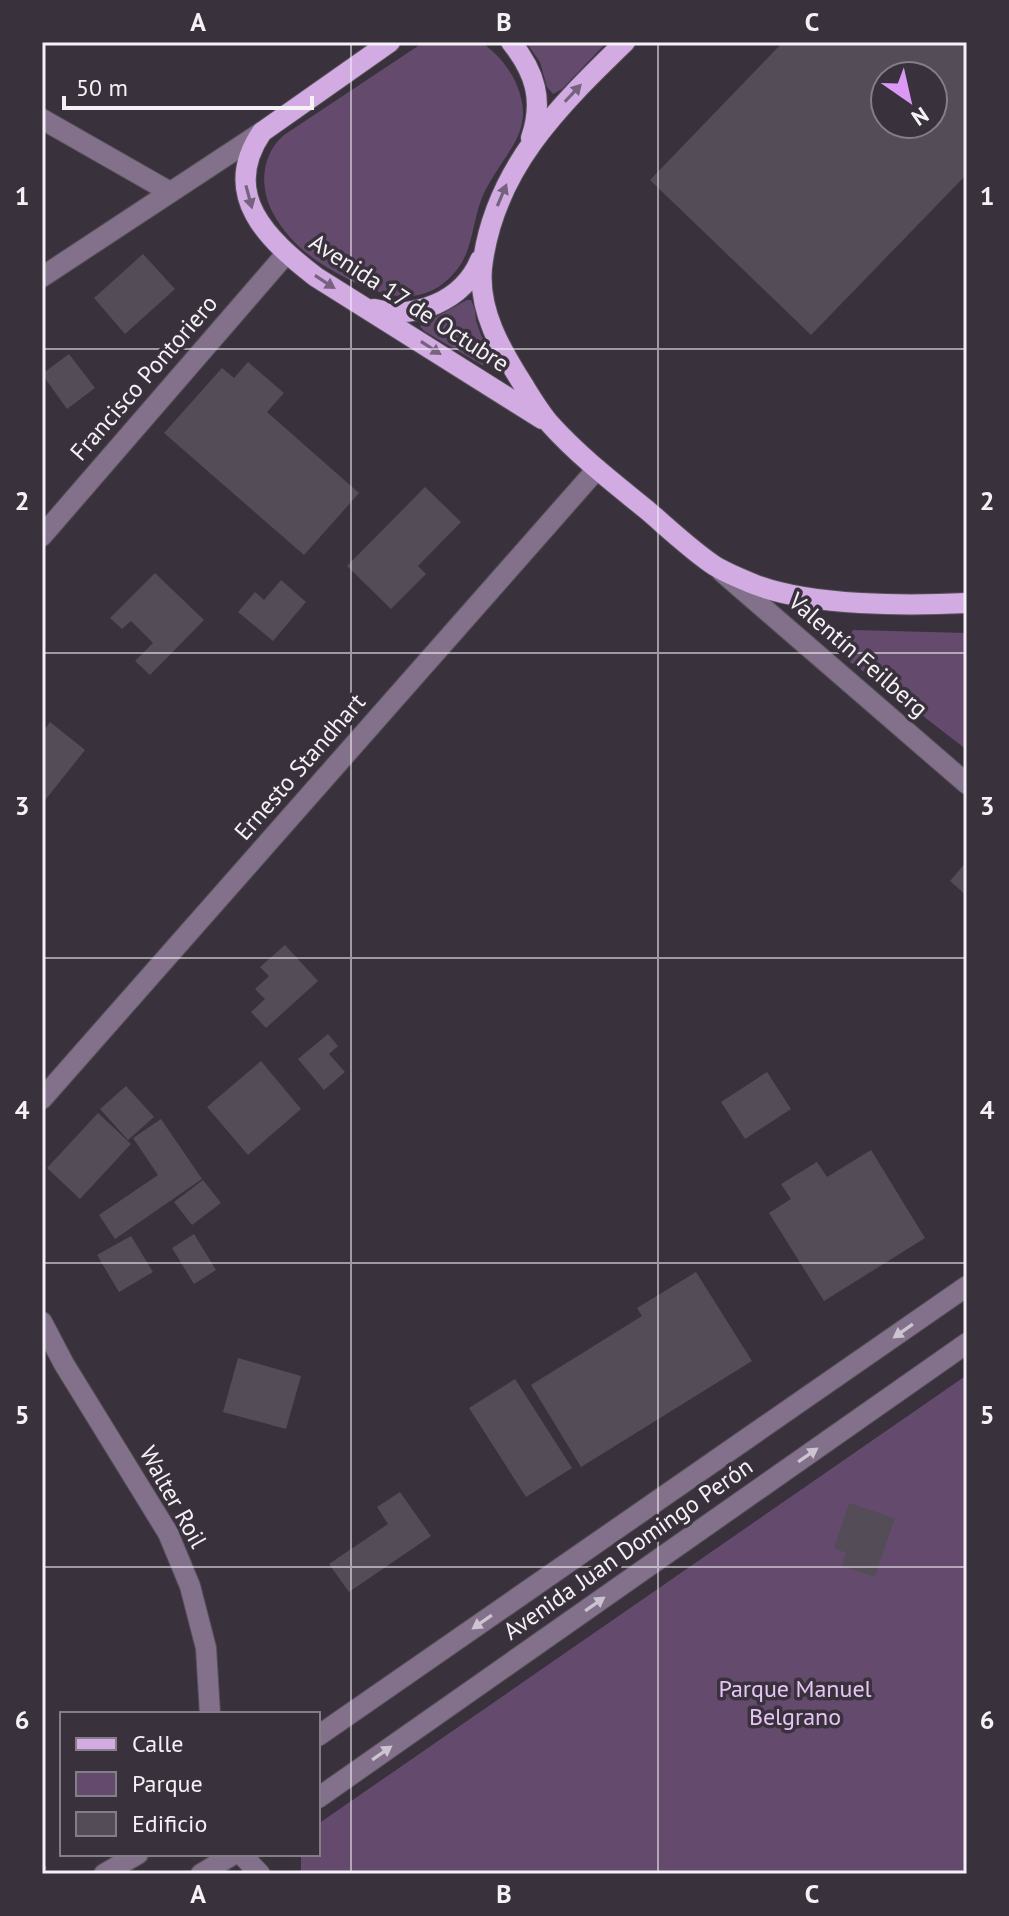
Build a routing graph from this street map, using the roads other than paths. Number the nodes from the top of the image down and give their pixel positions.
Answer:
1 (390, 42) edge
2 (511, 42) edge
3 (625, 42) edge
4 (42, 119) edge
5 (262, 132) junction
6 (527, 149) junction
7 (170, 192) junction
8 (486, 245) junction
9 (286, 254) junction
10 (42, 277) edge
11 (365, 306) junction
12 (550, 424) junction
13 (597, 469) junction
14 (42, 536) edge
15 (714, 566) junction
16 (967, 603) edge
17 (967, 784) edge
18 (42, 1099) edge
19 (967, 1286) edge
20 (42, 1322) edge
21 (967, 1343) edge
22 (210, 1712) edge
23 (320, 1735) edge
24 (320, 1797) edge
25 (135, 1856) edge
26 (231, 1856) edge
27 (243, 1856) edge
28 (104, 1874) edge
29 (201, 1874) edge
30 (260, 1874) edge

1 - 5 main road
2 - 6 main road
6 -> 3 main road, Avenida 17 de Octubre
4 - 7 street
5 - 7 street
5 -> 9 main road, Avenida 17 de Octubre
8 -> 6 main road, Avenida 17 de Octubre
7 - 10 street
8 - 11 main road
8 - 12 main road, Avenida 17 de Octubre
9 -> 11 main road, Avenida 17 de Octubre
9 - 14 street, Francisco Pontoriero
11 -> 12 main road, Avenida 17 de Octubre
12 - 13 main road, Avenida 17 de Octubre
13 - 15 main road, Avenida 17 de Octubre
13 - 18 street, Ernesto Standhart
15 - 16 main road, Avenida 17 de Octubre
15 - 17 street, Valentín Feilberg
19 -> 23 street, Avenida Juan Domingo Perón
20 - 22 street, Walter Roil
24 -> 21 street, Avenida Juan Domingo Perón
25 - 28 street
26 - 29 street
27 - 30 street

